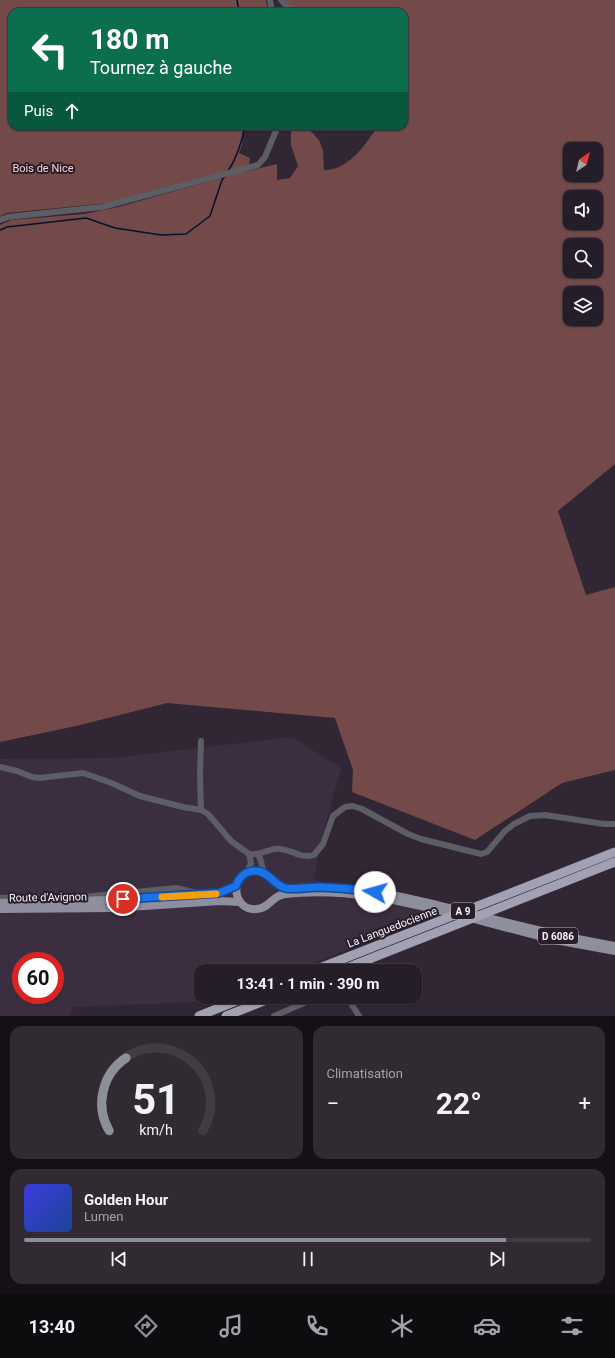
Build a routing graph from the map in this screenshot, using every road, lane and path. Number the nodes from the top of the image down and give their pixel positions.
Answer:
1 (281, 0) edge
2 (288, 8) edge
3 (276, 130) edge
4 (0, 220) edge
5 (201, 741) dead end
6 (0, 767) edge
7 (201, 810) junction
8 (615, 824) edge
9 (615, 852) edge
10 (249, 854) junction
11 (258, 855) junction
12 (615, 862) edge
13 (248, 872) junction
14 (267, 875) junction
15 (236, 886) junction
16 (207, 894) junction
17 (0, 898) edge
18 (272, 900) junction
19 (240, 902) junction
20 (0, 903) edge
21 (427, 905) junction
22 (0, 909) edge
23 (502, 924) junction
24 (567, 943) junction
25 (615, 946) edge
26 (615, 951) edge
27 (615, 956) edge
28 (330, 964) edge
29 (357, 964) edge
30 (229, 1004) edge
31 (256, 1004) edge
32 (302, 1004) edge
33 (351, 1004) edge
34 (199, 1016) edge
35 (226, 1016) edge
36 (274, 1016) edge
37 (358, 1016) edge

1 - 2 street
3 - 4 street
5 - 7 street
6 - 7 street
7 - 10 street
8 - 11 street
9 - 28 highway, La Languedocienne / A 9
10 - 11 street
10 - 13 street
11 - 14 street
12 - 29 highway, La Languedocienne / A 9
13 - 14 main road
13 - 15 main road
14 - 18 main road
14 - 21 main road, D 6086
15 - 16 main road, Route d'Avignon
15 - 19 main road
16 - 17 street
16 - 20 main road, Route d'Avignon
18 - 19 main road
18 - 21 main road, D 6086
19 - 22 main road, Route d'Avignon
21 - 23 main road, D 6086
23 - 24 main road, D 6086
23 - 25 main road, D 6086
24 - 26 main road, D 6086
24 - 27 main road
30 - 34 highway
31 - 35 highway
32 - 36 street
33 - 37 street

